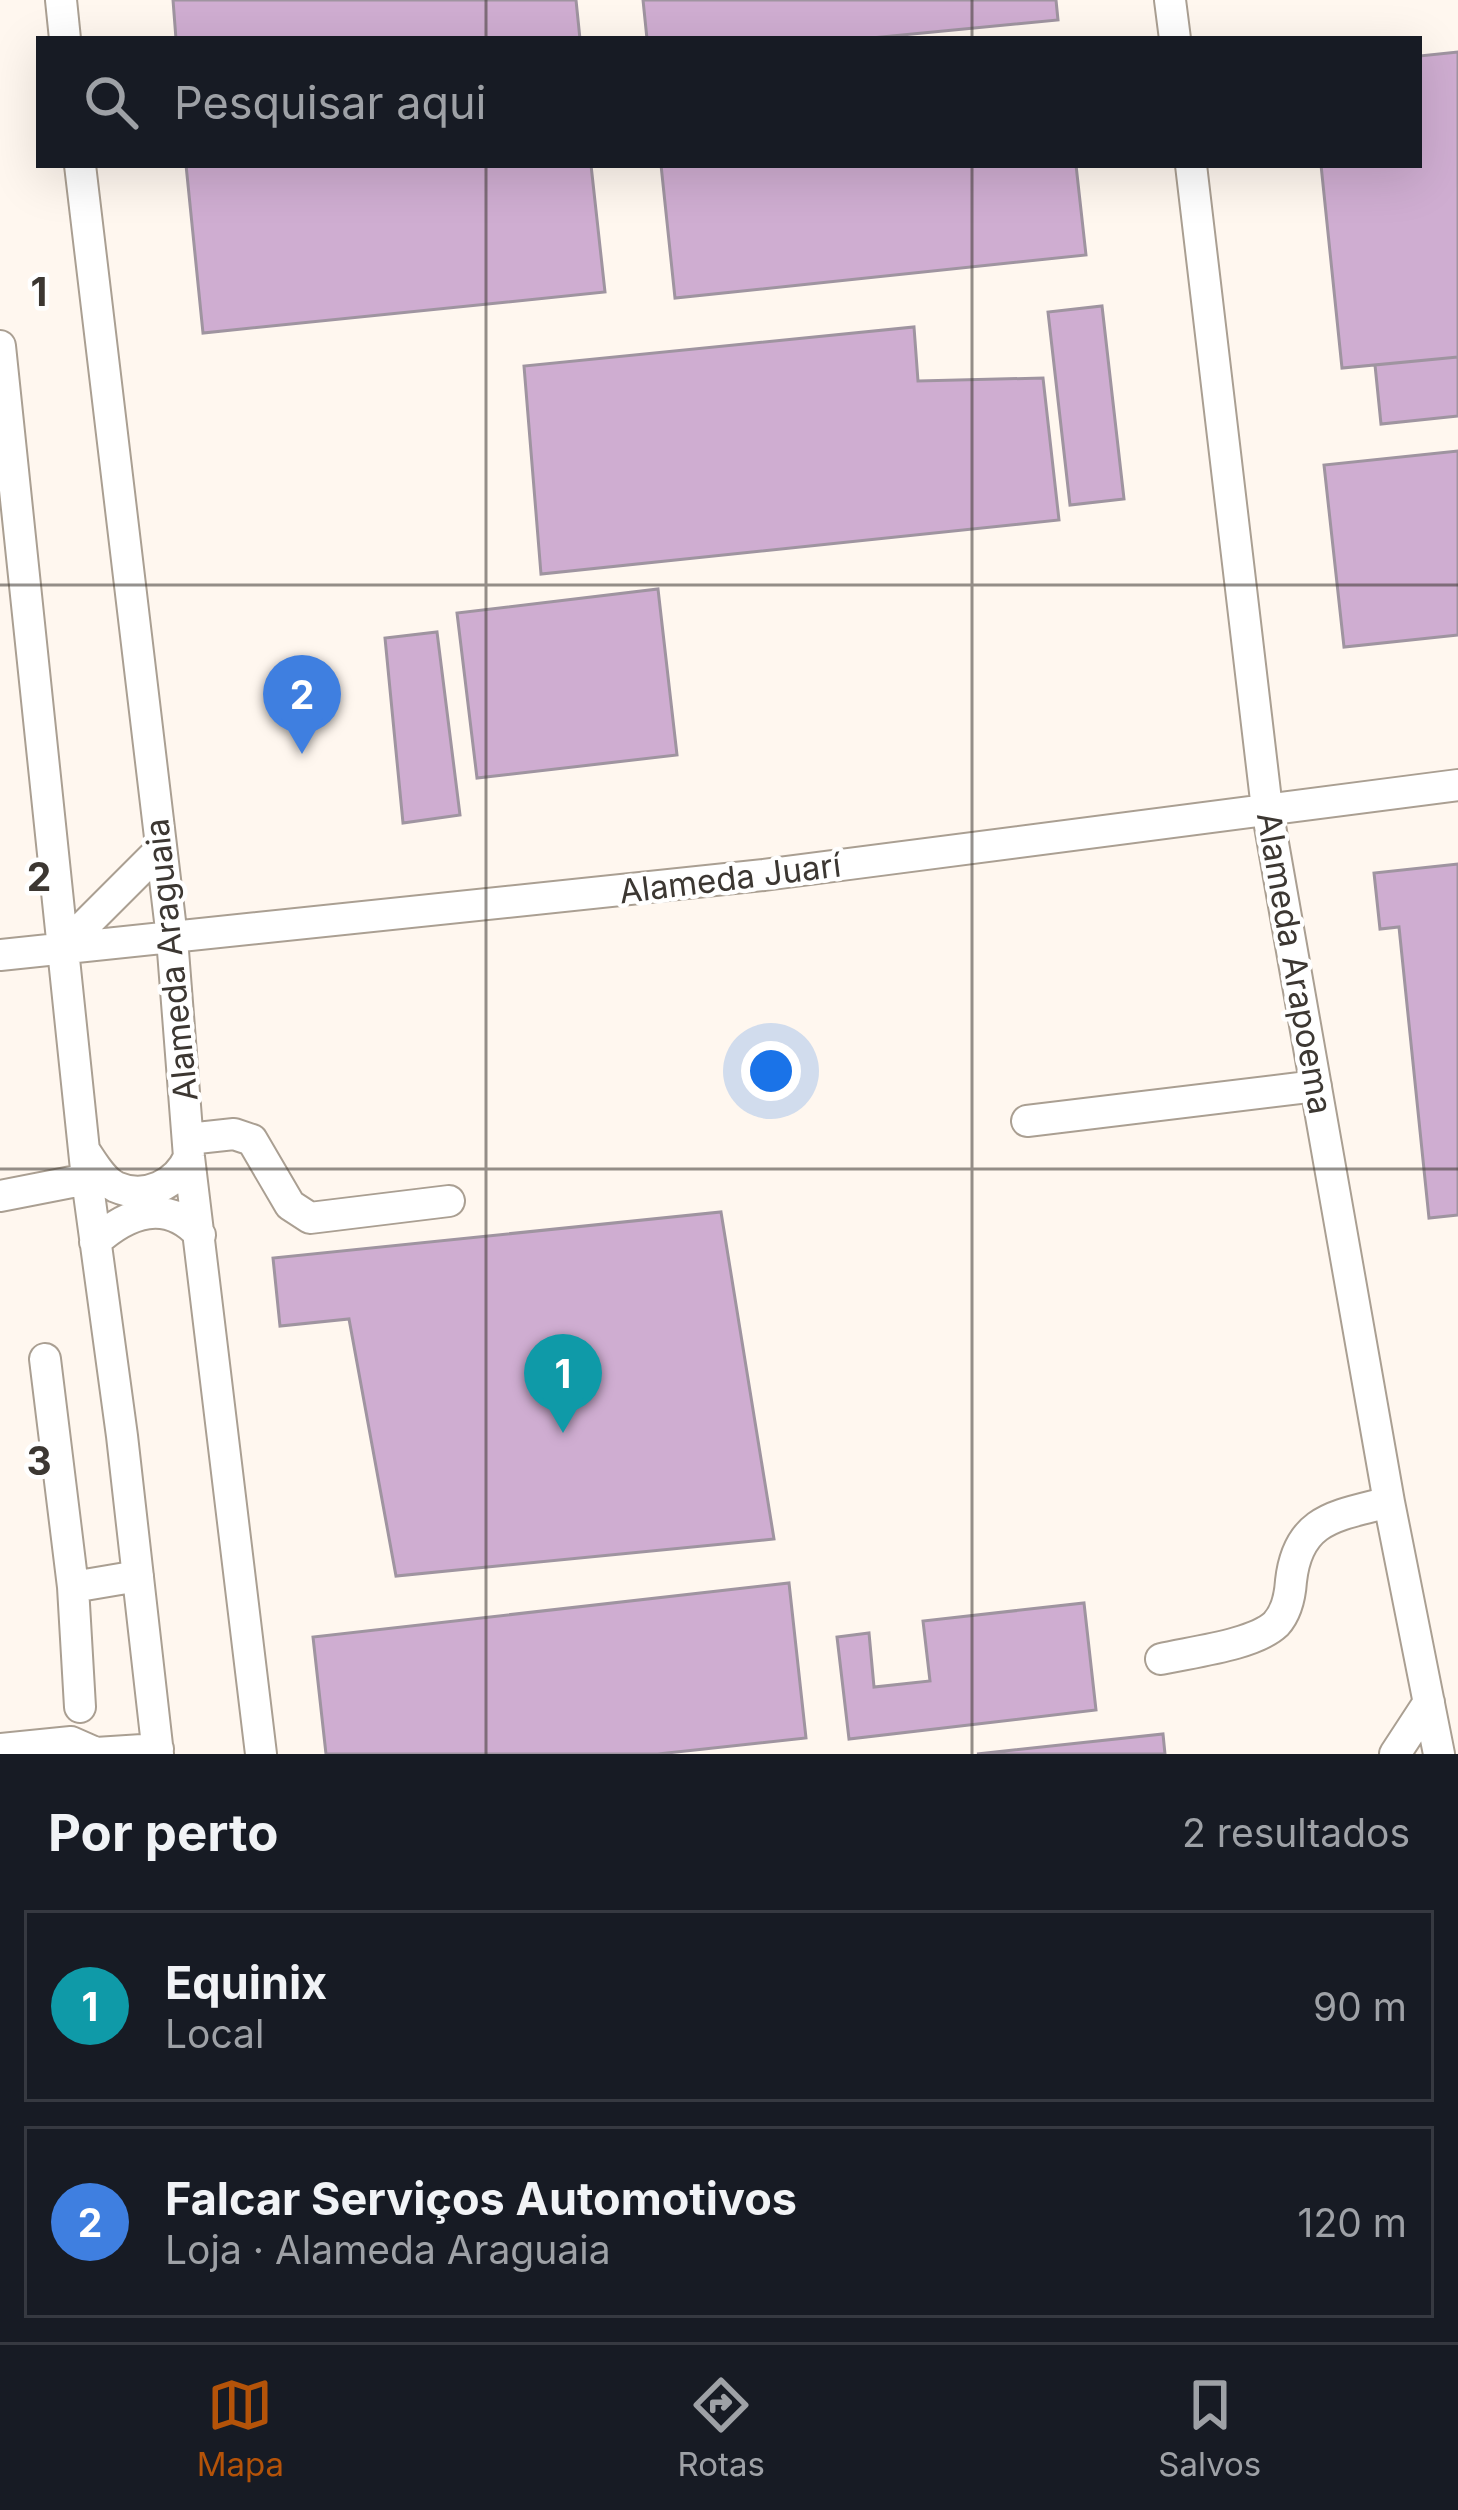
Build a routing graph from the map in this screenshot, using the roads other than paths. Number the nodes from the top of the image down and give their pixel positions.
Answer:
1 (61, 0) edge
2 (1170, 0) edge
3 (65, 36) edge
4 (1175, 36) edge
5 (80, 168) edge
6 (1191, 168) edge
7 (0, 346) edge
8 (5, 435) edge
9 (11, 535) edge
10 (1458, 785) edge
11 (1267, 809) junction
12 (161, 849) junction
13 (172, 938) junction
14 (63, 947) junction
15 (0, 955) edge
16 (1316, 1086) junction
17 (1027, 1121) dead end
18 (189, 1148) junction
19 (86, 1164) junction
20 (0, 1196) edge
21 (449, 1201) dead end
22 (200, 1235) junction
23 (95, 1242) junction
24 (45, 1359) dead end
25 (1389, 1502) junction
26 (138, 1576) junction
27 (73, 1587) junction
28 (1161, 1659) dead end
29 (1429, 1702) junction
30 (80, 1707) dead end
31 (0, 1749) edge
32 (158, 1752) edge
33 (261, 1754) edge
34 (1395, 1754) edge
35 (1439, 1754) edge

1 - 3 street
2 - 4 street
5 - 12 street, Alameda Araguaia
6 - 11 street, Alameda Arapoema
7 - 8 street
8 - 9 street
9 - 14 street
10 - 11 street, Alameda Juarí
11 - 13 street, Alameda Juarí
11 - 16 street, Alameda Arapoema
12 - 13 street, Alameda Araguaia
12 - 14 street
13 - 14 street, Alameda Juarí
13 - 18 street, Alameda Araguaia
14 - 15 street, Alameda Juarí
14 - 19 street
16 - 17 street
16 - 25 street, Alameda Arapoema
18 - 19 street
18 - 21 street
18 - 22 street, Alameda Araguaia
19 - 20 street
19 - 23 street
22 - 23 street
22 - 33 street, Alameda Araguaia
23 - 26 street
24 - 27 street
25 - 28 street
25 - 29 street, Alameda Arapoema
26 - 27 street
26 - 32 street
27 - 30 street
29 - 34 street
29 - 35 street, Alameda Arapoema
31 - 32 street

